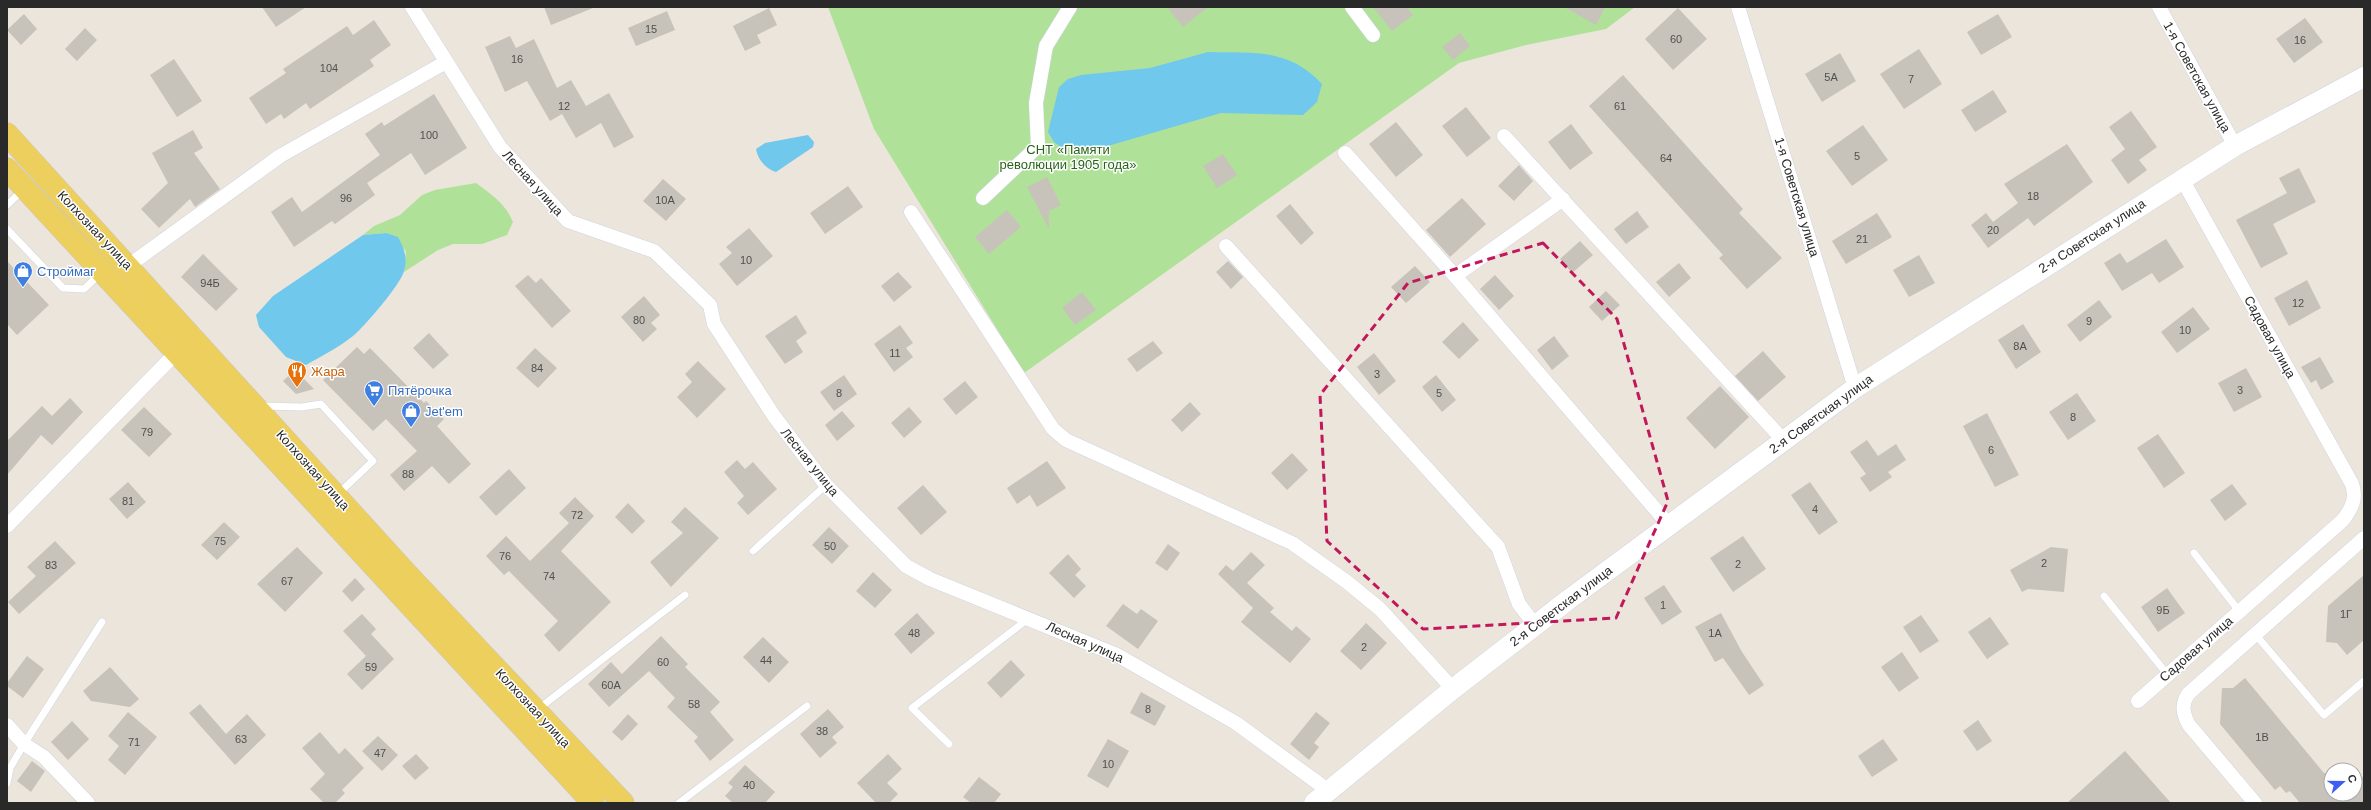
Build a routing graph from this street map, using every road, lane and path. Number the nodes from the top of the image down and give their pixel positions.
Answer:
1 (412, 7) edge
2 (1070, 7) edge
3 (1352, 7) edge
4 (1738, 7) edge
5 (2159, 7) edge
6 (1373, 35) dead end
7 (446, 62) junction
8 (2364, 77) edge
9 (7, 134) edge
10 (1504, 136) dead end
11 (2235, 146) junction
12 (1345, 154) dead end
13 (7, 169) edge
14 (2182, 179) junction
15 (25, 188) junction
16 (983, 198) dead end
17 (1563, 199) junction
18 (7, 205) edge
19 (911, 212) dead end
20 (7, 229) edge
21 (1226, 246) dead end
22 (128, 266) junction
23 (102, 271) junction
24 (1455, 276) junction
25 (177, 352) junction
26 (1855, 388) junction
27 (255, 406) junction
28 (1784, 441) junction
29 (826, 485) junction
30 (336, 495) junction
31 (2359, 499) edge
32 (1669, 525) junction
33 (7, 526) edge
34 (2364, 538) edge
35 (753, 551) dead end
36 (2194, 553) dead end
37 (685, 595) dead end
38 (2104, 596) dead end
39 (2239, 611) junction
40 (1030, 618) junction
41 (102, 622) dead end
42 (1535, 625) junction
43 (2255, 634) junction
44 (2167, 674) junction
45 (2364, 681) edge
46 (1453, 689) junction
47 (2138, 701) dead end
48 (806, 706) dead end
49 (535, 711) junction
50 (7, 725) edge
51 (24, 744) junction
52 (949, 744) dead end
53 (7, 783) edge
54 (1321, 797) edge
55 (88, 803) edge
56 (593, 803) edge
57 (623, 803) edge
58 (679, 803) edge
59 (2256, 803) edge

1 - 7 street, Лесная улица
2 - 16 street
3 - 6 street
4 - 26 street, 1-я Советская улица
5 - 11 street, 1-я Советская улица
7 - 22 street
7 - 29 street, Лесная улица
8 - 11 street, 2-я Советская улица
9 - 22 main road, Колхозная улица
10 - 17 street
11 - 14 street, 2-я Советская улица
12 - 24 street
13 - 15 main road, Колхозная улица
14 - 26 street, 2-я Советская улица
14 - 31 street, Садовая улица
15 - 18 lane
15 - 23 main road, Колхозная улица
17 - 24 street
17 - 28 street
19 - 46 street
20 - 23 lane
21 - 42 street
22 - 27 main road, Колхозная улица
23 - 25 main road, Колхозная улица
24 - 32 street
25 - 33 street
25 - 56 main road, Колхозная улица
26 - 28 street, 2-я Советская улица
27 - 30 main road, Колхозная улица
27 - 30 lane
28 - 32 street, 2-я Советская улица
29 - 35 lane
29 - 40 street, Лесная улица
30 - 49 main road, Колхозная улица
31 - 39 street, Садовая улица
32 - 42 street, 2-я Советская улица
34 - 43 street
36 - 39 lane
37 - 49 lane
38 - 44 lane
39 - 44 street, Садовая улица
40 - 52 lane
40 - 54 street, Лесная улица
41 - 51 lane
42 - 46 street, 2-я Советская улица
43 - 45 lane
43 - 59 street
44 - 47 street, Садовая улица
46 - 54 street, 2-я Советская улица
48 - 58 lane
49 - 57 main road, Колхозная улица
50 - 51 street
51 - 53 lane
51 - 55 street

